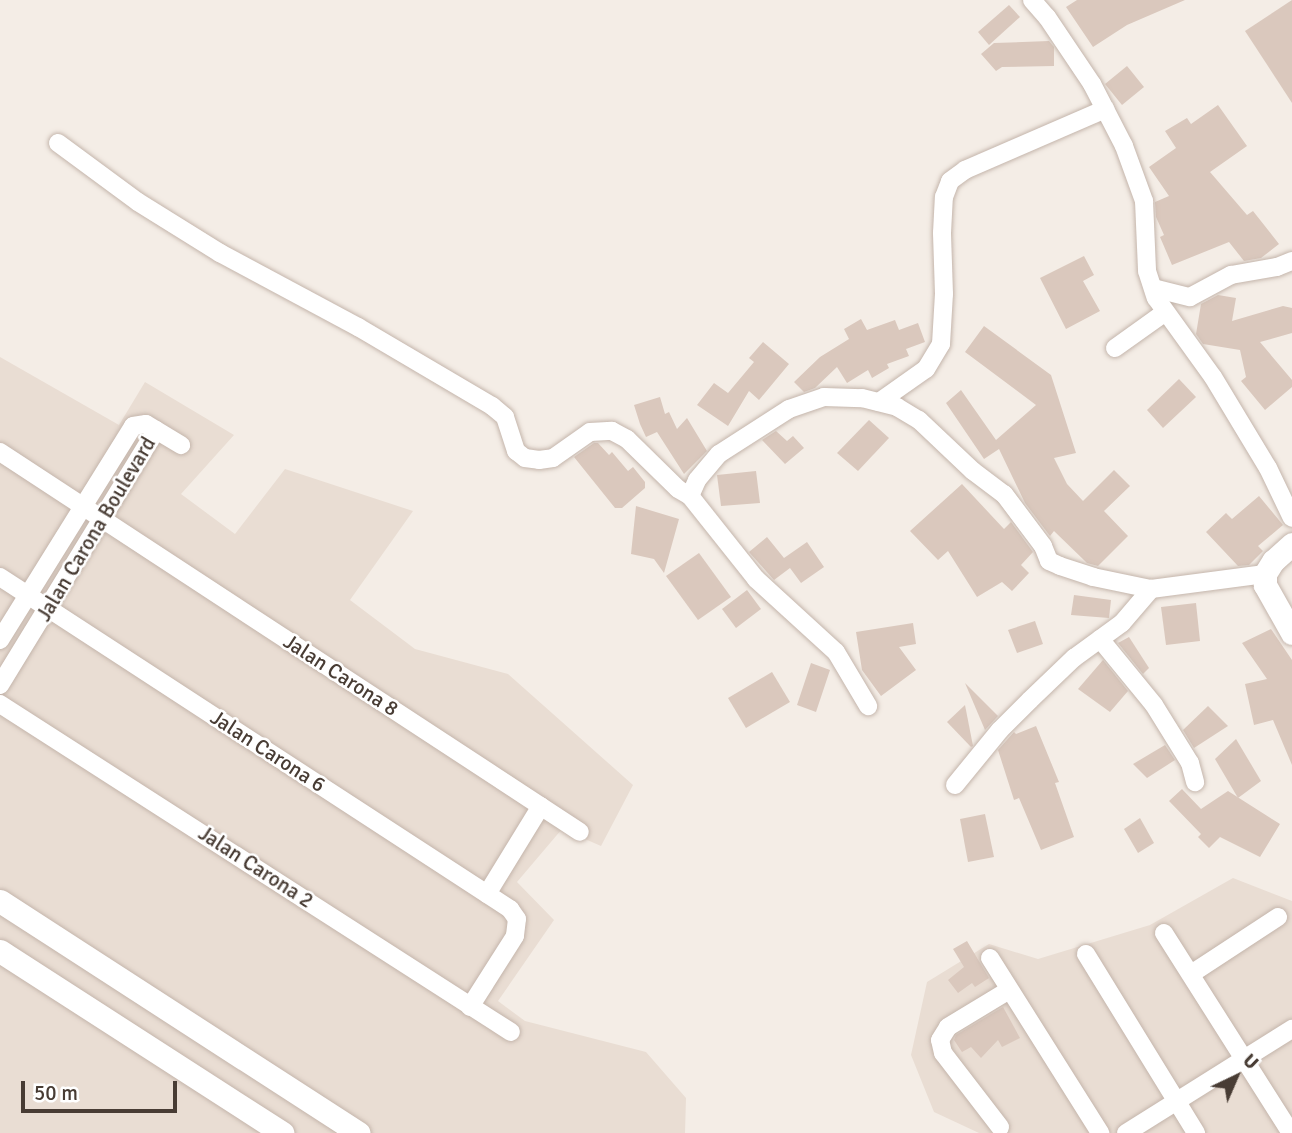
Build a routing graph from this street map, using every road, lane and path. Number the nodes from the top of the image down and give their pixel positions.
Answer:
1 (1035, 1) edge
2 (1105, 108) junction
3 (58, 143) dead end
4 (1292, 261) edge
5 (1153, 288) junction
6 (1164, 313) junction
7 (1115, 348) dead end
8 (879, 402) junction
9 (156, 430) junction
10 (181, 445) dead end
11 (0, 452) edge
12 (690, 496) junction
13 (83, 507) junction
14 (103, 519) junction
15 (1292, 519) edge
16 (1292, 544) edge
17 (1265, 574) junction
18 (0, 577) edge
19 (1151, 589) junction
20 (28, 596) junction
21 (48, 609) junction
22 (1292, 633) edge
23 (1100, 639) junction
24 (0, 640) edge
25 (0, 685) edge
26 (0, 704) edge
27 (868, 706) dead end
28 (1195, 782) dead end
29 (955, 785) dead end
30 (541, 806) junction
31 (580, 832) dead end
32 (487, 894) junction
33 (0, 901) edge
34 (1278, 917) dead end
35 (1164, 933) dead end
36 (0, 951) edge
37 (1086, 954) dead end
38 (990, 958) dead end
39 (1191, 974) junction
40 (1009, 990) junction
41 (470, 1007) junction
42 (1292, 1029) edge
43 (511, 1032) dead end
44 (1244, 1058) junction
45 (1176, 1102) junction
46 (1000, 1127) dead end
47 (282, 1133) edge
48 (359, 1133) edge
49 (1100, 1133) edge
50 (1126, 1133) edge
51 (1196, 1133) edge
52 (1291, 1133) edge

1 - 2 street
2 - 5 street
2 - 8 street
3 - 12 street
4 - 5 street
5 - 6 street
6 - 7 street
6 - 15 street
8 - 12 street
8 - 19 street
9 - 10 street
9 - 13 street, Jalan Carona Boulevard
9 - 14 street, Jalan Carona Boulevard
11 - 13 street, Jalan Carona 8
12 - 27 street
13 - 14 street, Jalan Carona 8
13 - 20 street, Jalan Carona Boulevard
14 - 21 street, Jalan Carona Boulevard
14 - 30 street, Jalan Carona 8
16 - 17 street
17 - 19 street
17 - 22 street
18 - 20 street, Jalan Carona 6
19 - 23 street
20 - 21 street, Jalan Carona 6
20 - 24 street, Jalan Carona Boulevard
21 - 25 street, Jalan Carona Boulevard
21 - 32 street, Jalan Carona 6
23 - 28 street
23 - 29 street
26 - 41 street, Jalan Carona 2
30 - 31 street, Jalan Carona 8
30 - 32 street
32 - 41 street, Jalan Carona 6
33 - 48 street
34 - 39 street
35 - 39 street
36 - 47 street
37 - 45 street
38 - 40 street
39 - 44 street
40 - 46 street
40 - 49 street
41 - 43 street, Jalan Carona 2
42 - 44 street
44 - 45 street
44 - 52 street
45 - 50 street
45 - 51 street

